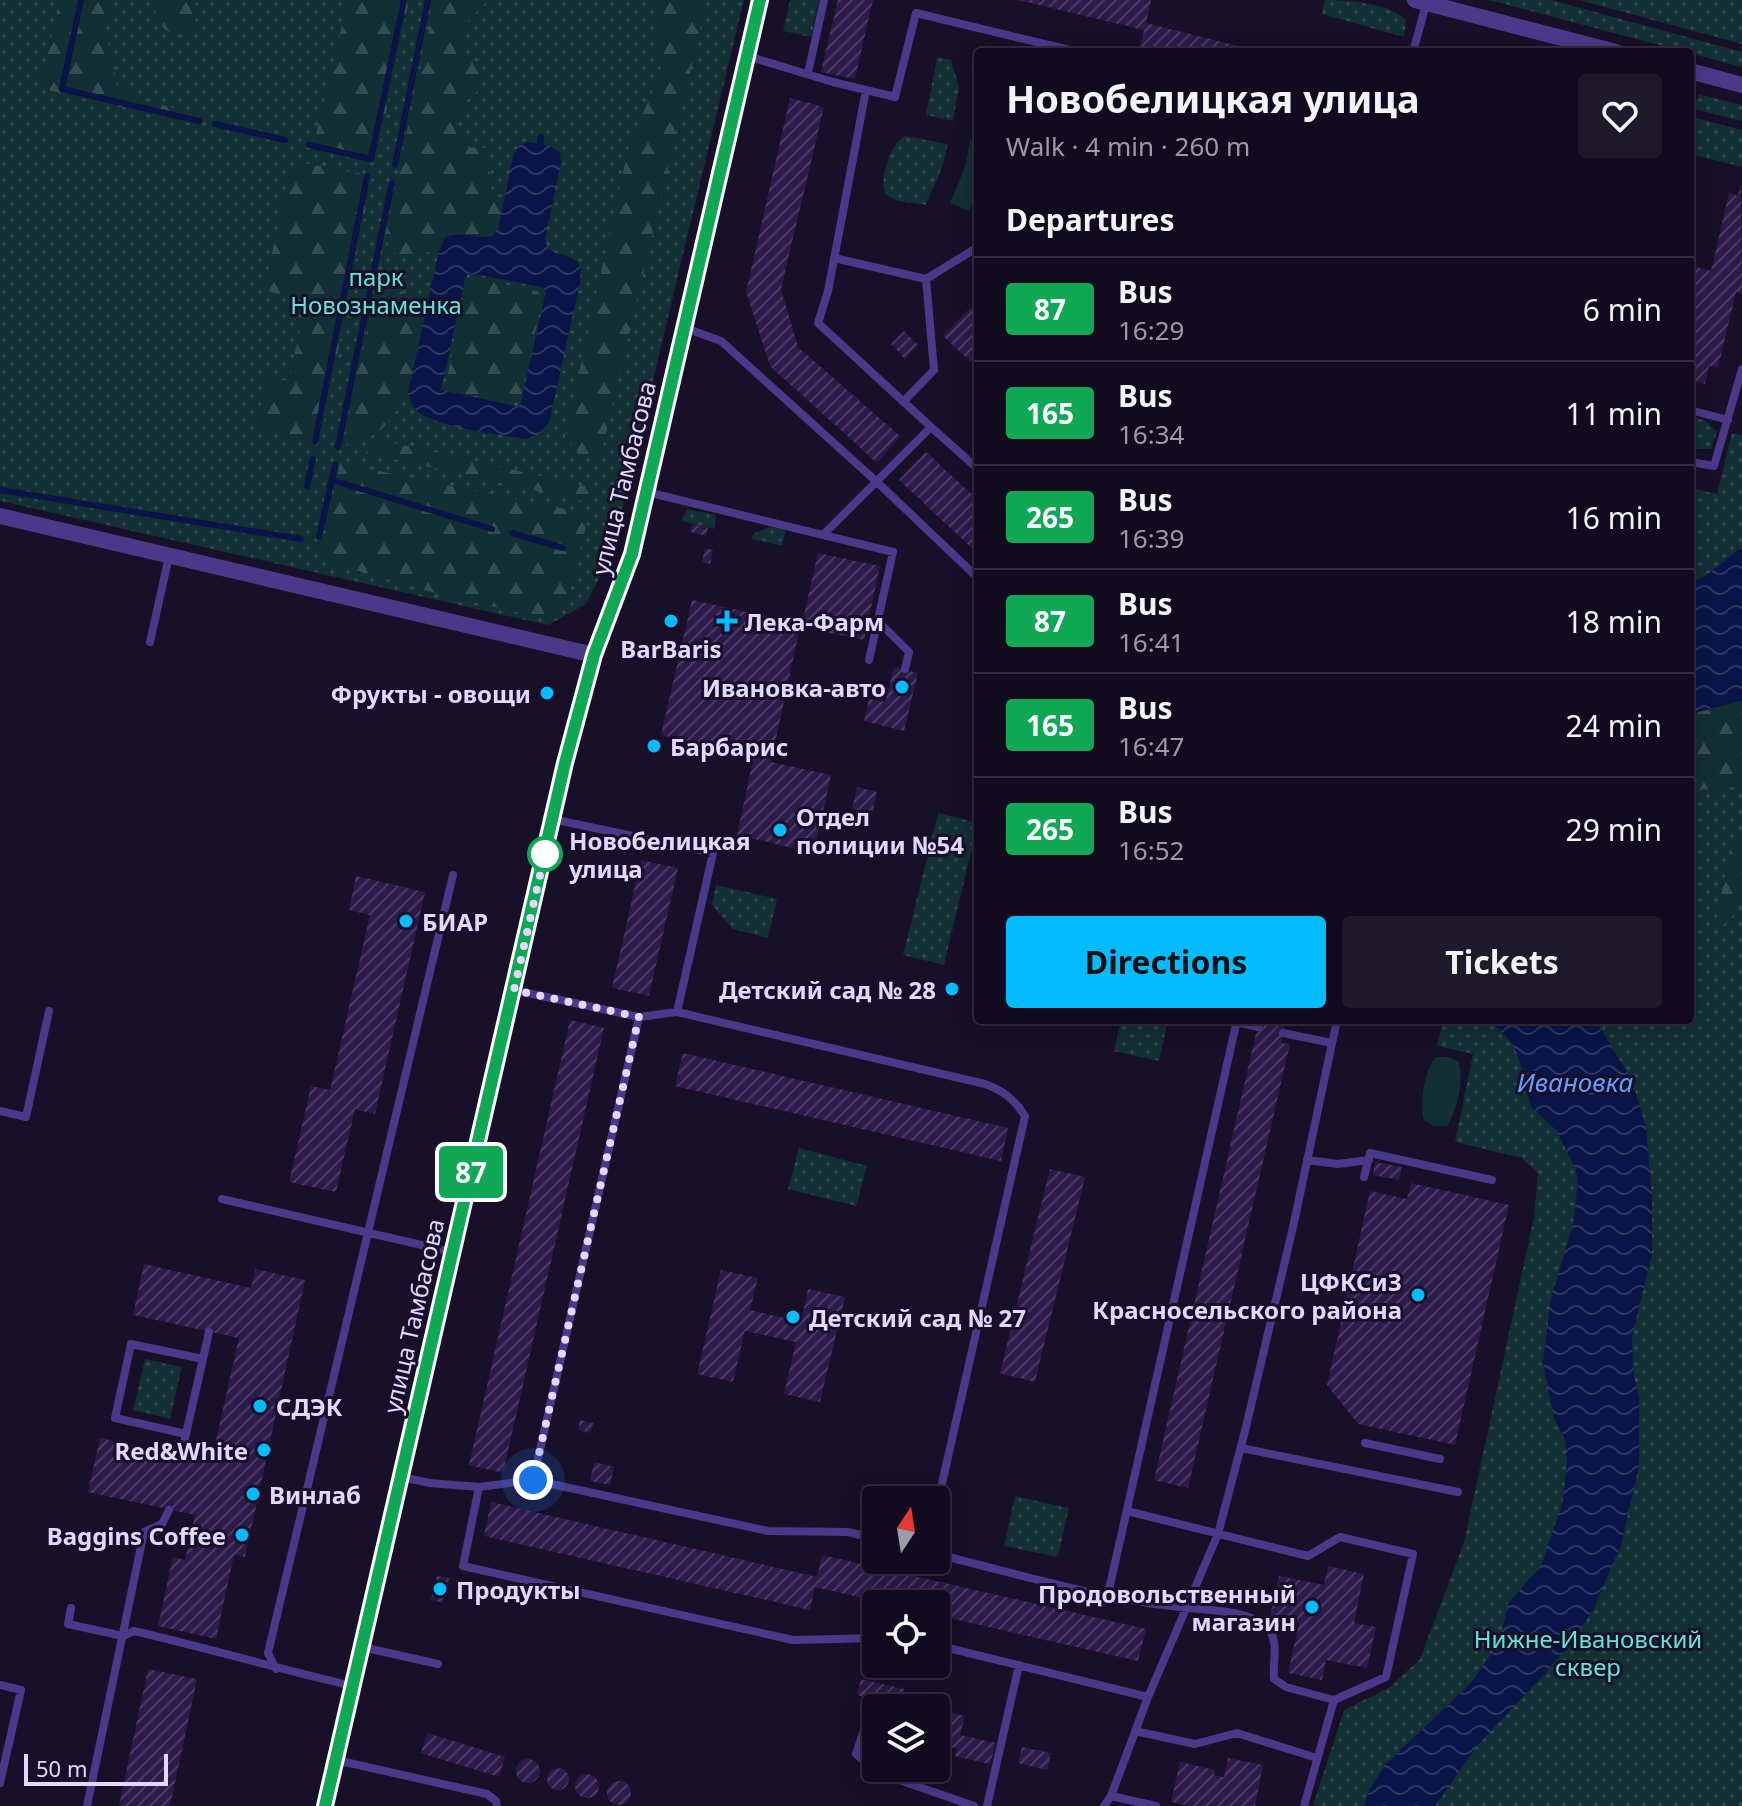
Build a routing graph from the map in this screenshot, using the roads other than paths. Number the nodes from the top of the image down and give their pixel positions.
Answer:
1 (760, 0) edge
2 (824, 0) edge
3 (1421, 1) edge
4 (1037, 47) edge
5 (1414, 48) edge
6 (1601, 48) edge
7 (747, 56) junction
8 (1694, 72) edge
9 (808, 73) junction
10 (1742, 85) edge
11 (866, 90) junction
12 (974, 249) edge
13 (834, 258) junction
14 (926, 279) junction
15 (685, 328) junction
16 (1742, 369) edge
17 (903, 402) junction
18 (1694, 411) edge
19 (1728, 420) junction
20 (931, 427) junction
21 (1694, 463) edge
22 (974, 465) edge
23 (877, 482) junction
24 (647, 492) junction
25 (0, 516) edge
26 (823, 535) junction
27 (169, 556) junction
28 (974, 574) edge
29 (878, 621) junction
30 (150, 642) dead end
31 (594, 655) junction
32 (869, 660) dead end
33 (905, 669) dead end
34 (552, 819) junction
35 (453, 875) dead end
36 (514, 990) junction
37 (49, 1011) dead end
38 (677, 1012) junction
39 (639, 1017) junction
40 (1236, 1024) edge
41 (1248, 1024) edge
42 (1336, 1024) edge
43 (1258, 1027) dead end
44 (1283, 1033) dead end
45 (1332, 1043) junction
46 (0, 1111) edge
47 (1307, 1160) junction
48 (1369, 1160) junction
49 (1364, 1177) dead end
50 (1492, 1180) dead end
51 (222, 1199) dead end
52 (367, 1233) junction
53 (452, 1252) junction
54 (209, 1332) dead end
55 (203, 1359) junction
56 (186, 1434) junction
57 (1365, 1443) dead end
58 (1241, 1448) junction
59 (181, 1456) dead end
60 (1440, 1459) dead end
61 (401, 1477) junction
62 (533, 1480) junction
63 (941, 1486) edge
64 (479, 1487) junction
65 (1458, 1492) dead end
66 (169, 1510) dead end
67 (1127, 1511) junction
68 (1218, 1534) junction
69 (862, 1536) edge
70 (950, 1557) edge
71 (1108, 1594) junction
72 (71, 1608) dead end
73 (1186, 1608) junction
74 (123, 1636) junction
75 (862, 1638) edge
76 (362, 1647) junction
77 (950, 1648) edge
78 (438, 1664) dead end
79 (1019, 1665) junction
80 (276, 1669) junction
81 (0, 1685) edge
82 (353, 1686) junction
83 (1148, 1697) junction
84 (1334, 1700) junction
85 (1135, 1731) junction
86 (862, 1736) edge
87 (1317, 1758) junction
88 (862, 1759) edge
89 (336, 1760) junction
90 (905, 1782) edge
91 (0, 1783) edge
92 (1111, 1796) junction
93 (87, 1806) edge
94 (325, 1806) edge
95 (497, 1806) edge
96 (974, 1806) edge
97 (987, 1806) edge
98 (1104, 1806) edge
99 (1156, 1806) edge
100 (1304, 1806) edge

1 - 7 street, улица Тамбасова
2 - 9 lane
3 - 5 lane
3 - 6 street
4 - 11 lane
7 - 9 lane
7 - 15 street, улица Тамбасова
8 - 10 street
9 - 11 lane
11 - 13 lane
12 - 14 lane
13 - 14 lane
13 - 17 lane
14 - 17 lane
15 - 23 lane
15 - 24 street, улица Тамбасова
16 - 19 lane
17 - 20 lane
18 - 19 lane
19 - 21 lane
20 - 22 lane
20 - 23 lane
23 - 26 lane
23 - 28 lane
24 - 26 lane
24 - 31 street, улица Тамбасова
25 - 27 street
26 - 29 lane
27 - 30 lane
27 - 31 street
29 - 32 lane
29 - 33 lane
31 - 34 street, улица Тамбасова
34 - 36 street, улица Тамбасова
34 - 38 lane
35 - 52 lane
36 - 39 lane
36 - 53 street, улица Тамбасова
37 - 46 lane
38 - 39 lane
38 - 63 lane
39 - 62 lane
40 - 67 lane
41 - 43 lane
42 - 45 lane
44 - 45 lane
45 - 47 lane
47 - 48 lane
47 - 58 lane
48 - 49 lane
48 - 50 lane
51 - 52 lane
52 - 53 lane
52 - 80 lane
53 - 61 street, улица Тамбасова
54 - 55 lane
55 - 56 lane
55 - 56 lane
56 - 59 lane
57 - 60 lane
58 - 65 lane
58 - 68 lane
61 - 64 lane
61 - 76 street, улица Тамбасова
62 - 64 lane
62 - 69 lane
64 - 75 lane
66 - 74 lane
67 - 68 lane
67 - 71 lane
68 - 73 lane
68 - 84 lane
70 - 71 lane
71 - 73 lane
72 - 74 lane
73 - 83 lane
73 - 84 lane
74 - 80 lane
74 - 93 lane
76 - 78 lane
76 - 82 street, улица Тамбасова
77 - 79 lane
79 - 83 lane
79 - 97 lane
80 - 82 lane
81 - 91 lane
82 - 89 street, улица Тамбасова
83 - 85 lane
84 - 87 lane
85 - 87 lane
85 - 92 lane
86 - 88 lane
87 - 100 lane
89 - 94 street, улица Тамбасова
89 - 95 lane
90 - 96 lane
92 - 98 lane
92 - 99 lane

